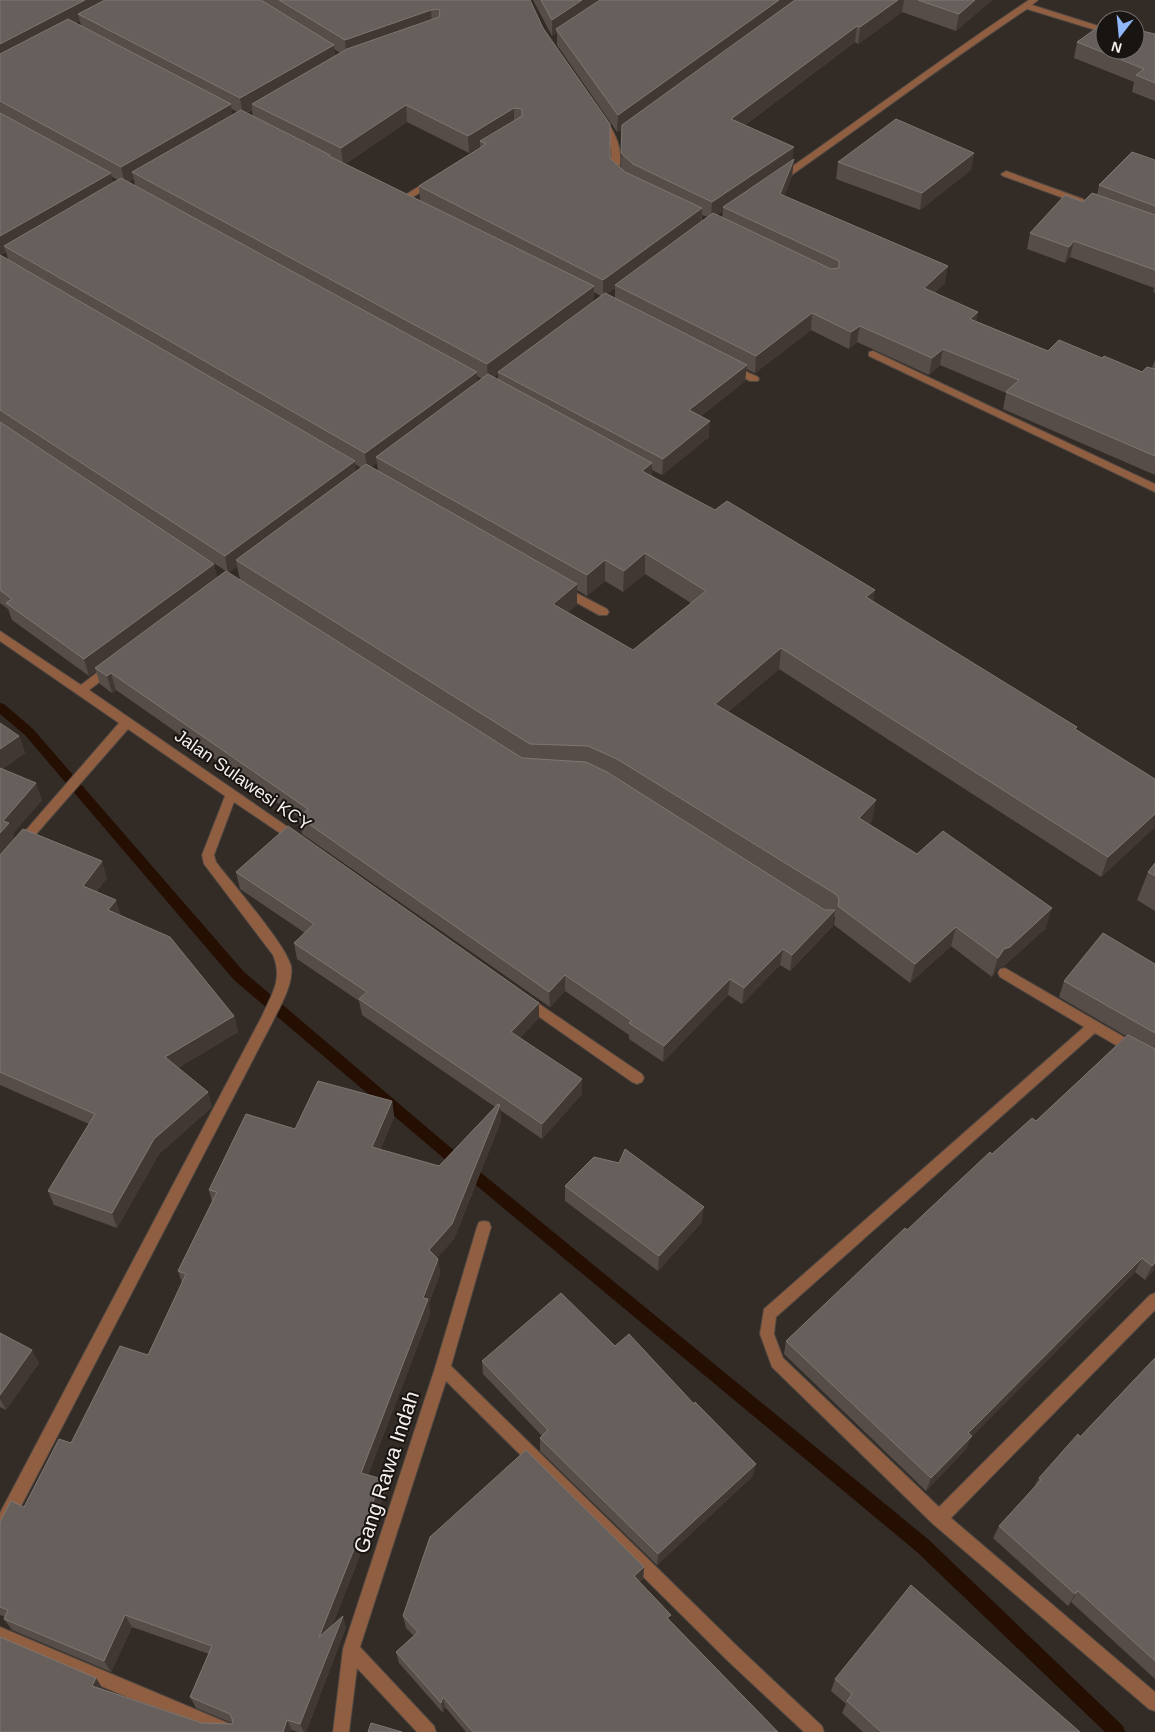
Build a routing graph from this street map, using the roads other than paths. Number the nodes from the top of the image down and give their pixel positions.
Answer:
1 (1030, 3) edge
2 (1095, 27) edge
3 (594, 108) edge
4 (1006, 174) dead end
5 (443, 175) edge
6 (628, 185) edge
7 (768, 187) edge
8 (402, 200) edge
9 (1090, 204) edge
10 (873, 354) dead end
11 (719, 361) edge
12 (754, 379) dead end
13 (1155, 488) edge
14 (553, 584) edge
15 (603, 612) dead end
16 (0, 635) edge
17 (119, 662) edge
18 (80, 691) junction
19 (127, 721) junction
20 (232, 793) junction
21 (305, 844) edge
22 (0, 868) edge
23 (1005, 972) edge
24 (515, 992) edge
25 (1094, 1026) junction
26 (1155, 1062) edge
27 (637, 1078) dead end
28 (484, 1227) dead end
29 (1155, 1300) edge
30 (443, 1368) junction
31 (939, 1518) junction
32 (0, 1529) edge
33 (0, 1635) edge
34 (351, 1649) junction
35 (1155, 1703) edge
36 (229, 1732) edge
37 (341, 1732) edge
38 (428, 1732) edge
39 (816, 1732) edge

1 - 2 street
1 - 7 street
3 - 6 street
4 - 9 street
5 - 8 street
10 - 13 street
11 - 12 street
14 - 15 street
16 - 18 street, Jalan Sulawesi KCY
17 - 18 street
18 - 19 street, Jalan Sulawesi KCY
19 - 20 street, Jalan Sulawesi KCY
19 - 22 street
20 - 21 street, Jalan Sulawesi KCY
20 - 32 street
23 - 25 street
24 - 27 street
25 - 26 street
25 - 31 street
28 - 30 street, Gang Rawa Indah
29 - 31 street
30 - 34 street, Gang Rawa Indah
30 - 39 street
31 - 35 street
33 - 36 street
34 - 37 street, Gang Rawa Indah
34 - 38 street

